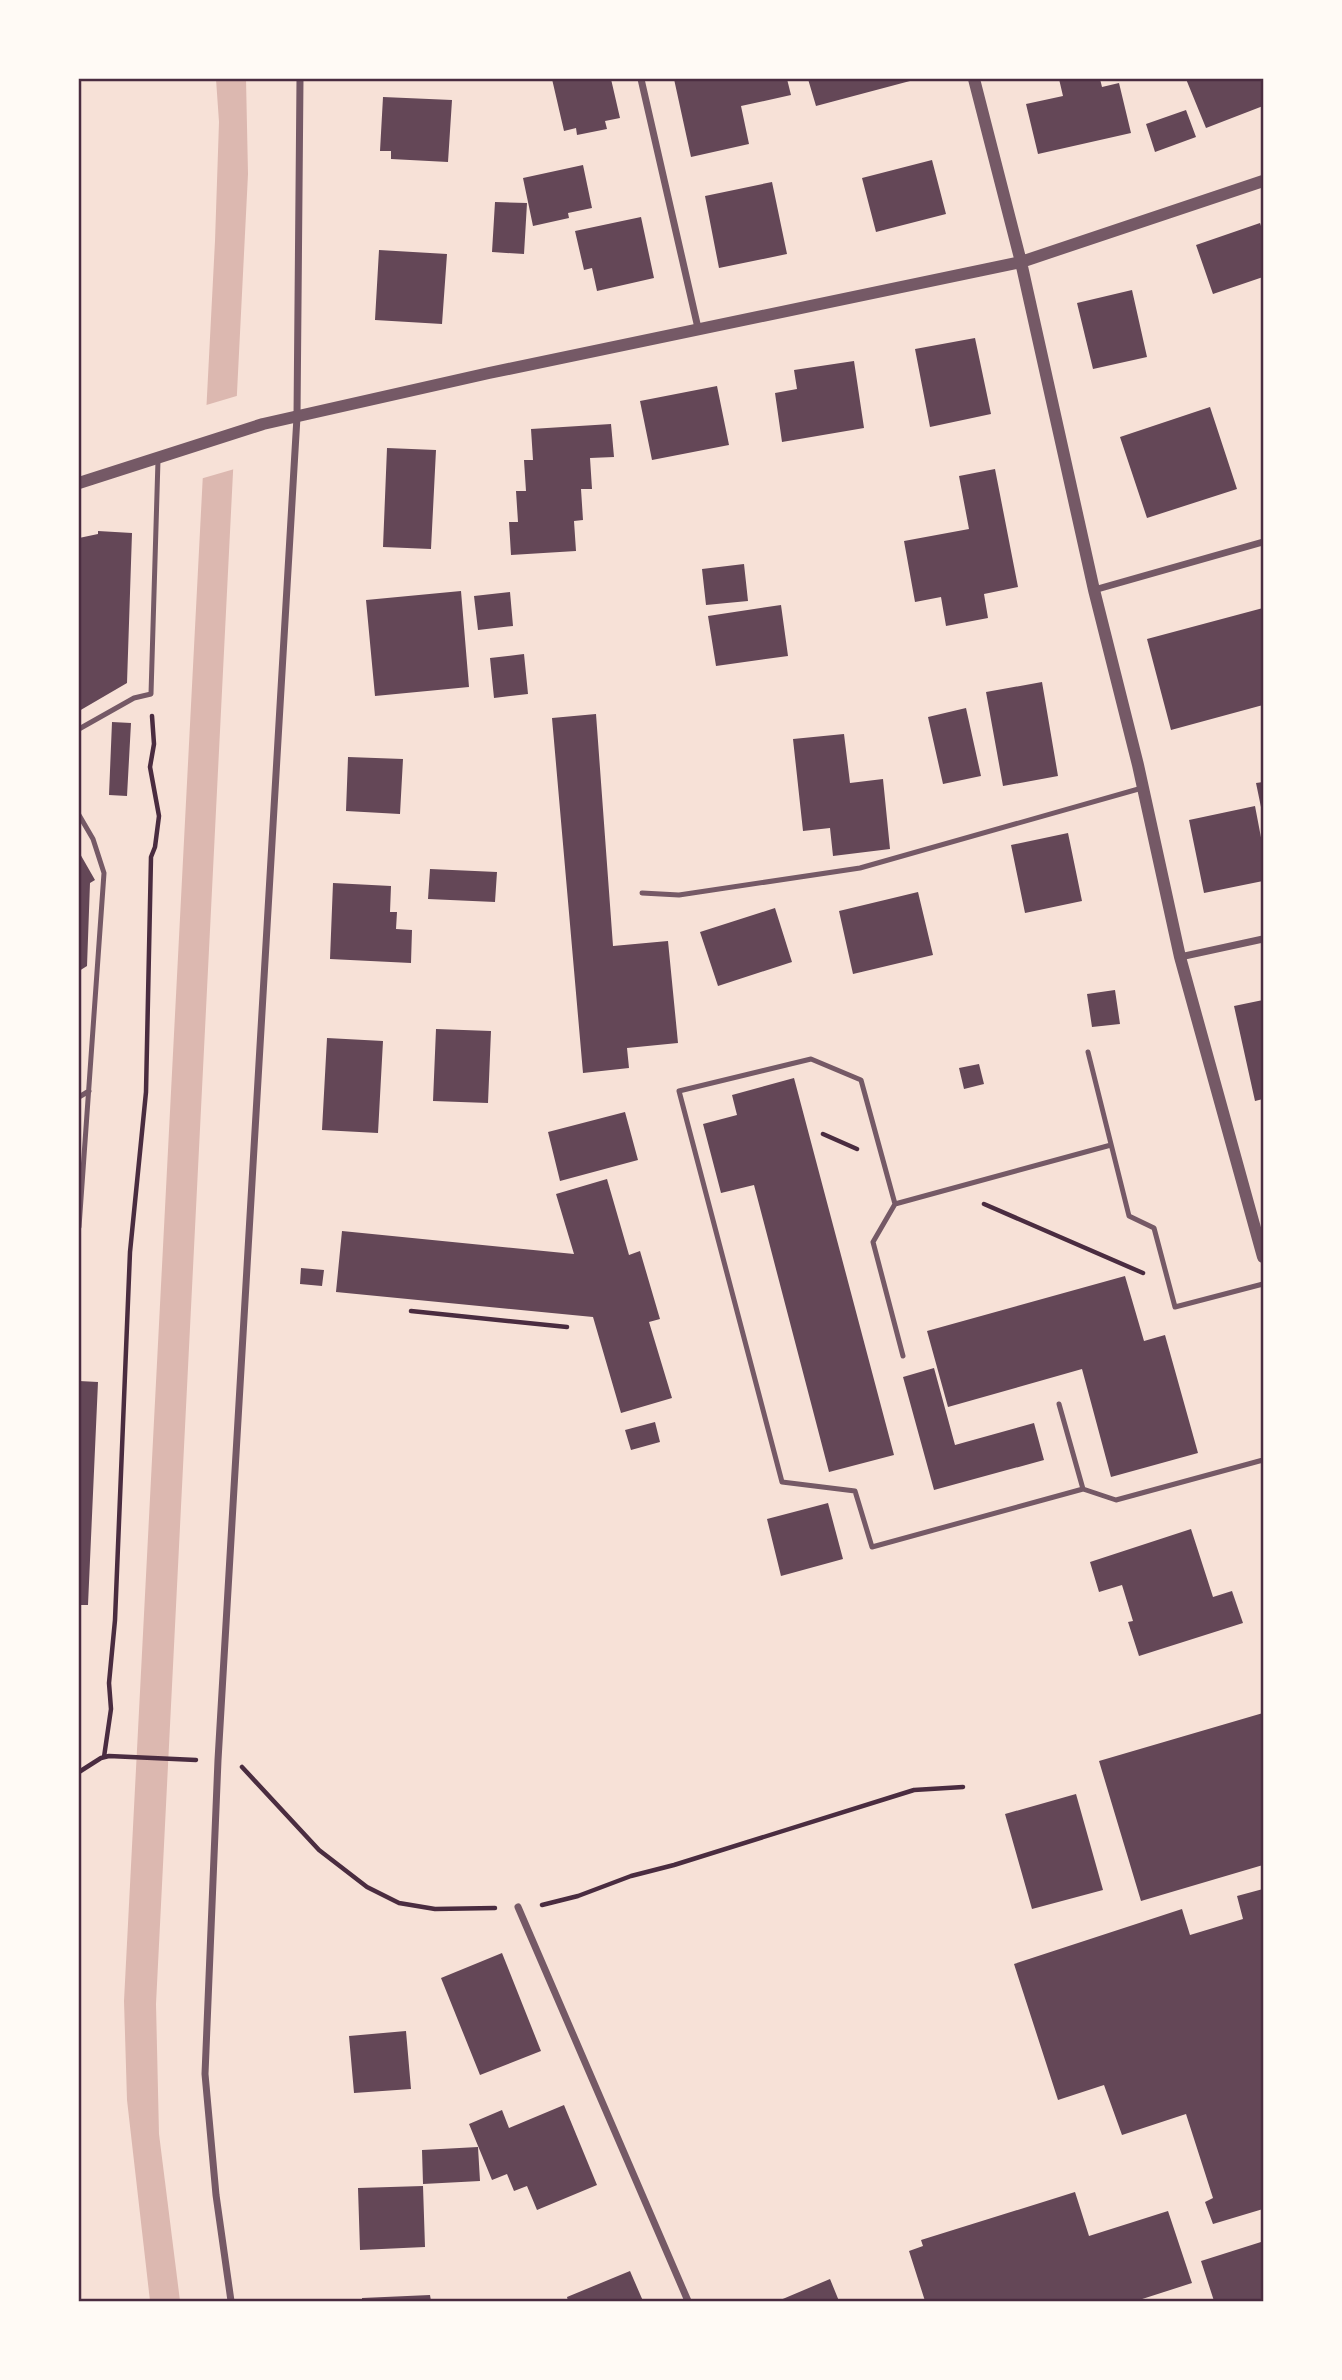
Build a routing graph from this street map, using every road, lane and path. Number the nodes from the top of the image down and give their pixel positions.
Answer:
1 (300, 79) edge
2 (641, 79) edge
3 (974, 79) edge
4 (1263, 181) edge
5 (1021, 262) junction
6 (698, 328) junction
7 (297, 417) junction
8 (158, 457) junction
9 (79, 483) edge
10 (1263, 542) edge
11 (1094, 590) junction
12 (151, 694) junction
13 (79, 729) edge
14 (1142, 788) junction
15 (79, 815) edge
16 (642, 893) dead end
17 (1263, 939) edge
18 (1180, 957) junction
19 (1088, 1052) dead end
20 (89, 1091) junction
21 (79, 1097) edge
22 (823, 1134) dead end
23 (1111, 1145) junction
24 (882, 1160) junction
25 (950, 1189) junction
26 (895, 1204) junction
27 (79, 1227) edge
28 (1263, 1257) edge
29 (1169, 1284) junction
30 (1263, 1284) edge
31 (411, 1311) dead end
32 (567, 1327) dead end
33 (903, 1356) dead end
34 (1059, 1404) dead end
35 (1263, 1460) edge
36 (1083, 1489) junction
37 (107, 1757) junction
38 (196, 1760) dead end
39 (237, 1761) dead end
40 (79, 1772) edge
41 (963, 1787) dead end
42 (518, 1907) junction
43 (230, 2301) edge
44 (688, 2301) edge

1 - 7 street
2 - 6 street
3 - 5 street
4 - 5 street
5 - 6 street
5 - 11 street
6 - 7 street
7 - 8 street
7 - 43 street
8 - 9 street
8 - 12 lane
10 - 11 street
11 - 14 street
12 - 13 lane
12 - 37 path
14 - 16 lane
14 - 18 street
15 - 20 lane
17 - 18 street
18 - 28 street
19 - 23 lane
20 - 21 lane
20 - 27 lane
22 - 24 path
23 - 25 lane
23 - 29 lane
24 - 26 lane
24 - 36 lane
25 - 26 lane
25 - 29 path
26 - 33 lane
29 - 30 lane
31 - 32 path
34 - 36 lane
35 - 36 lane
37 - 38 path
37 - 40 path
39 - 42 path
41 - 42 path
42 - 44 street

